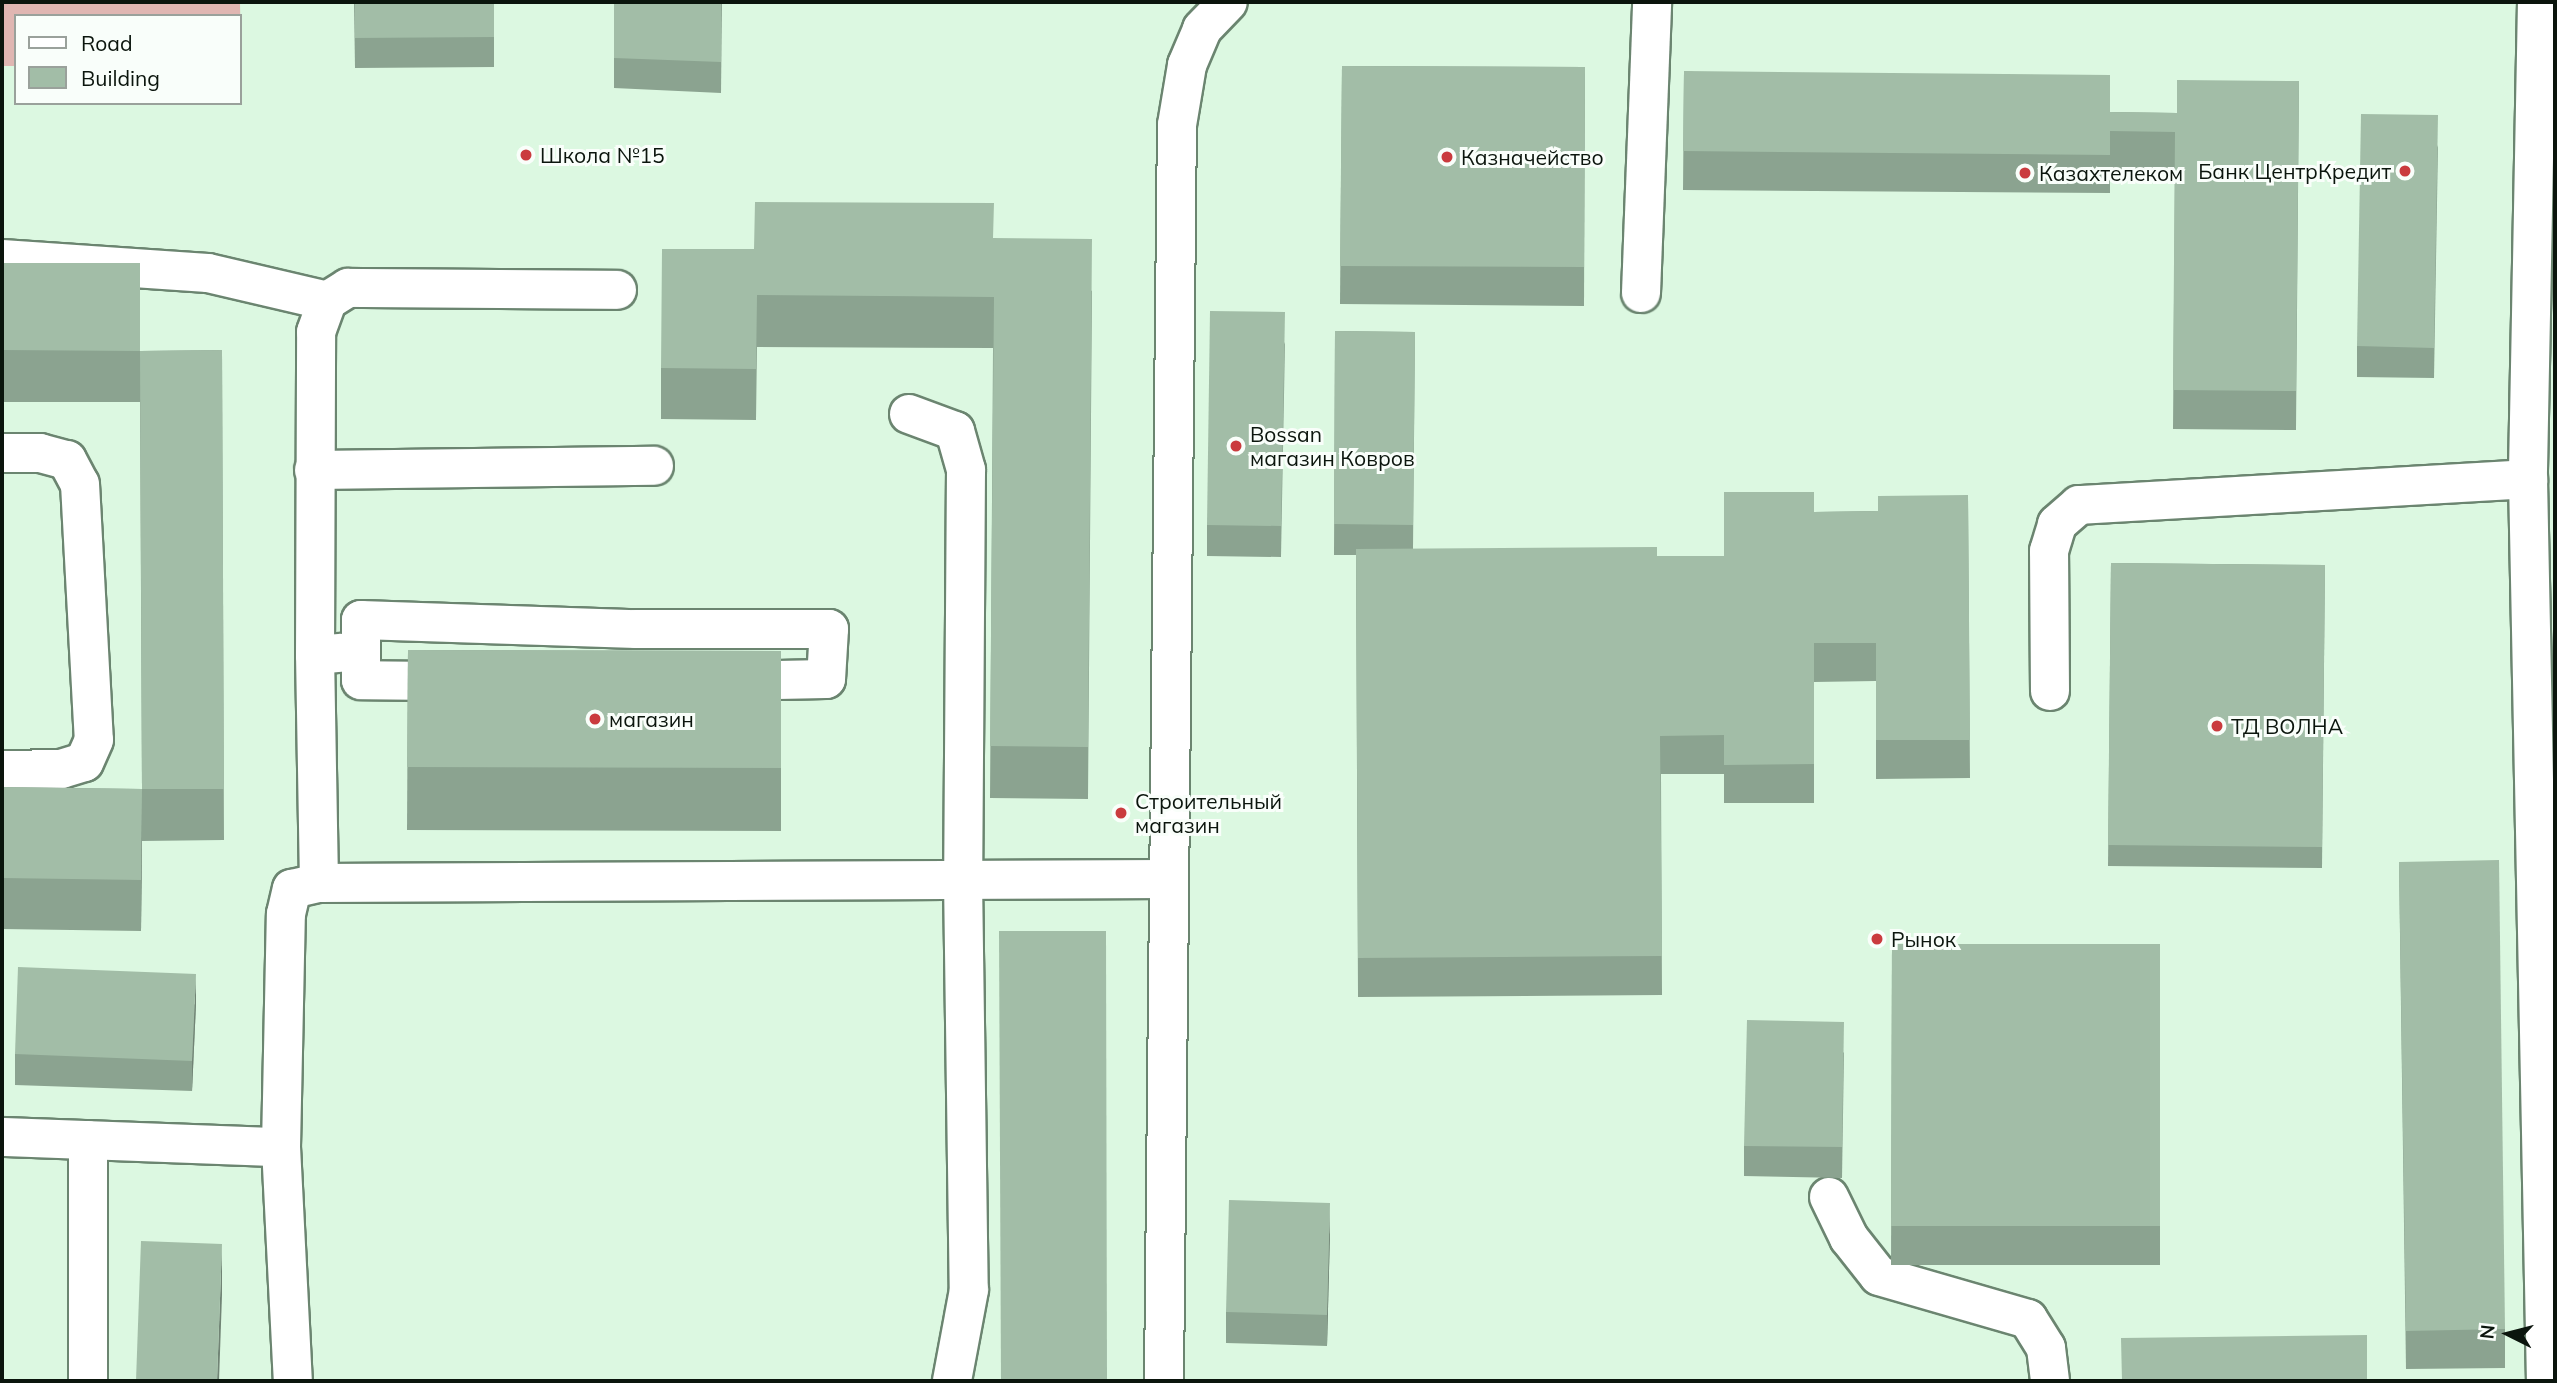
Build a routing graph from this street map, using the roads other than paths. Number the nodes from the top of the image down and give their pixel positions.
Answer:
1 (1228, 2) edge
2 (1652, 2) edge
3 (2537, 2) edge
4 (2, 259) edge
5 (617, 290) dead end
6 (1641, 293) dead end
7 (327, 301) junction
8 (909, 414) dead end
9 (2, 453) edge
10 (654, 466) dead end
11 (314, 470) junction
12 (2528, 479) junction
13 (360, 652) junction
14 (315, 655) junction
15 (2050, 691) dead end
16 (2, 770) edge
17 (963, 879) junction
18 (1167, 879) junction
19 (319, 883) junction
20 (2, 1137) edge
21 (88, 1140) junction
22 (281, 1147) junction
23 (1829, 1197) dead end
24 (88, 1381) edge
25 (293, 1381) edge
26 (952, 1381) edge
27 (1164, 1381) edge
28 (2050, 1381) edge
29 (2546, 1381) edge

1 - 18 street
2 - 6 street
3 - 12 street
4 - 7 street
5 - 7 street
7 - 11 street
8 - 17 street
9 - 16 street
10 - 11 street
11 - 14 street
12 - 15 street
12 - 29 street
13 - 13 street
13 - 14 street
14 - 19 street
17 - 18 street
17 - 19 street
17 - 26 street
18 - 27 street
19 - 22 street
20 - 21 street
21 - 22 street
21 - 24 street
22 - 25 street
23 - 28 street

